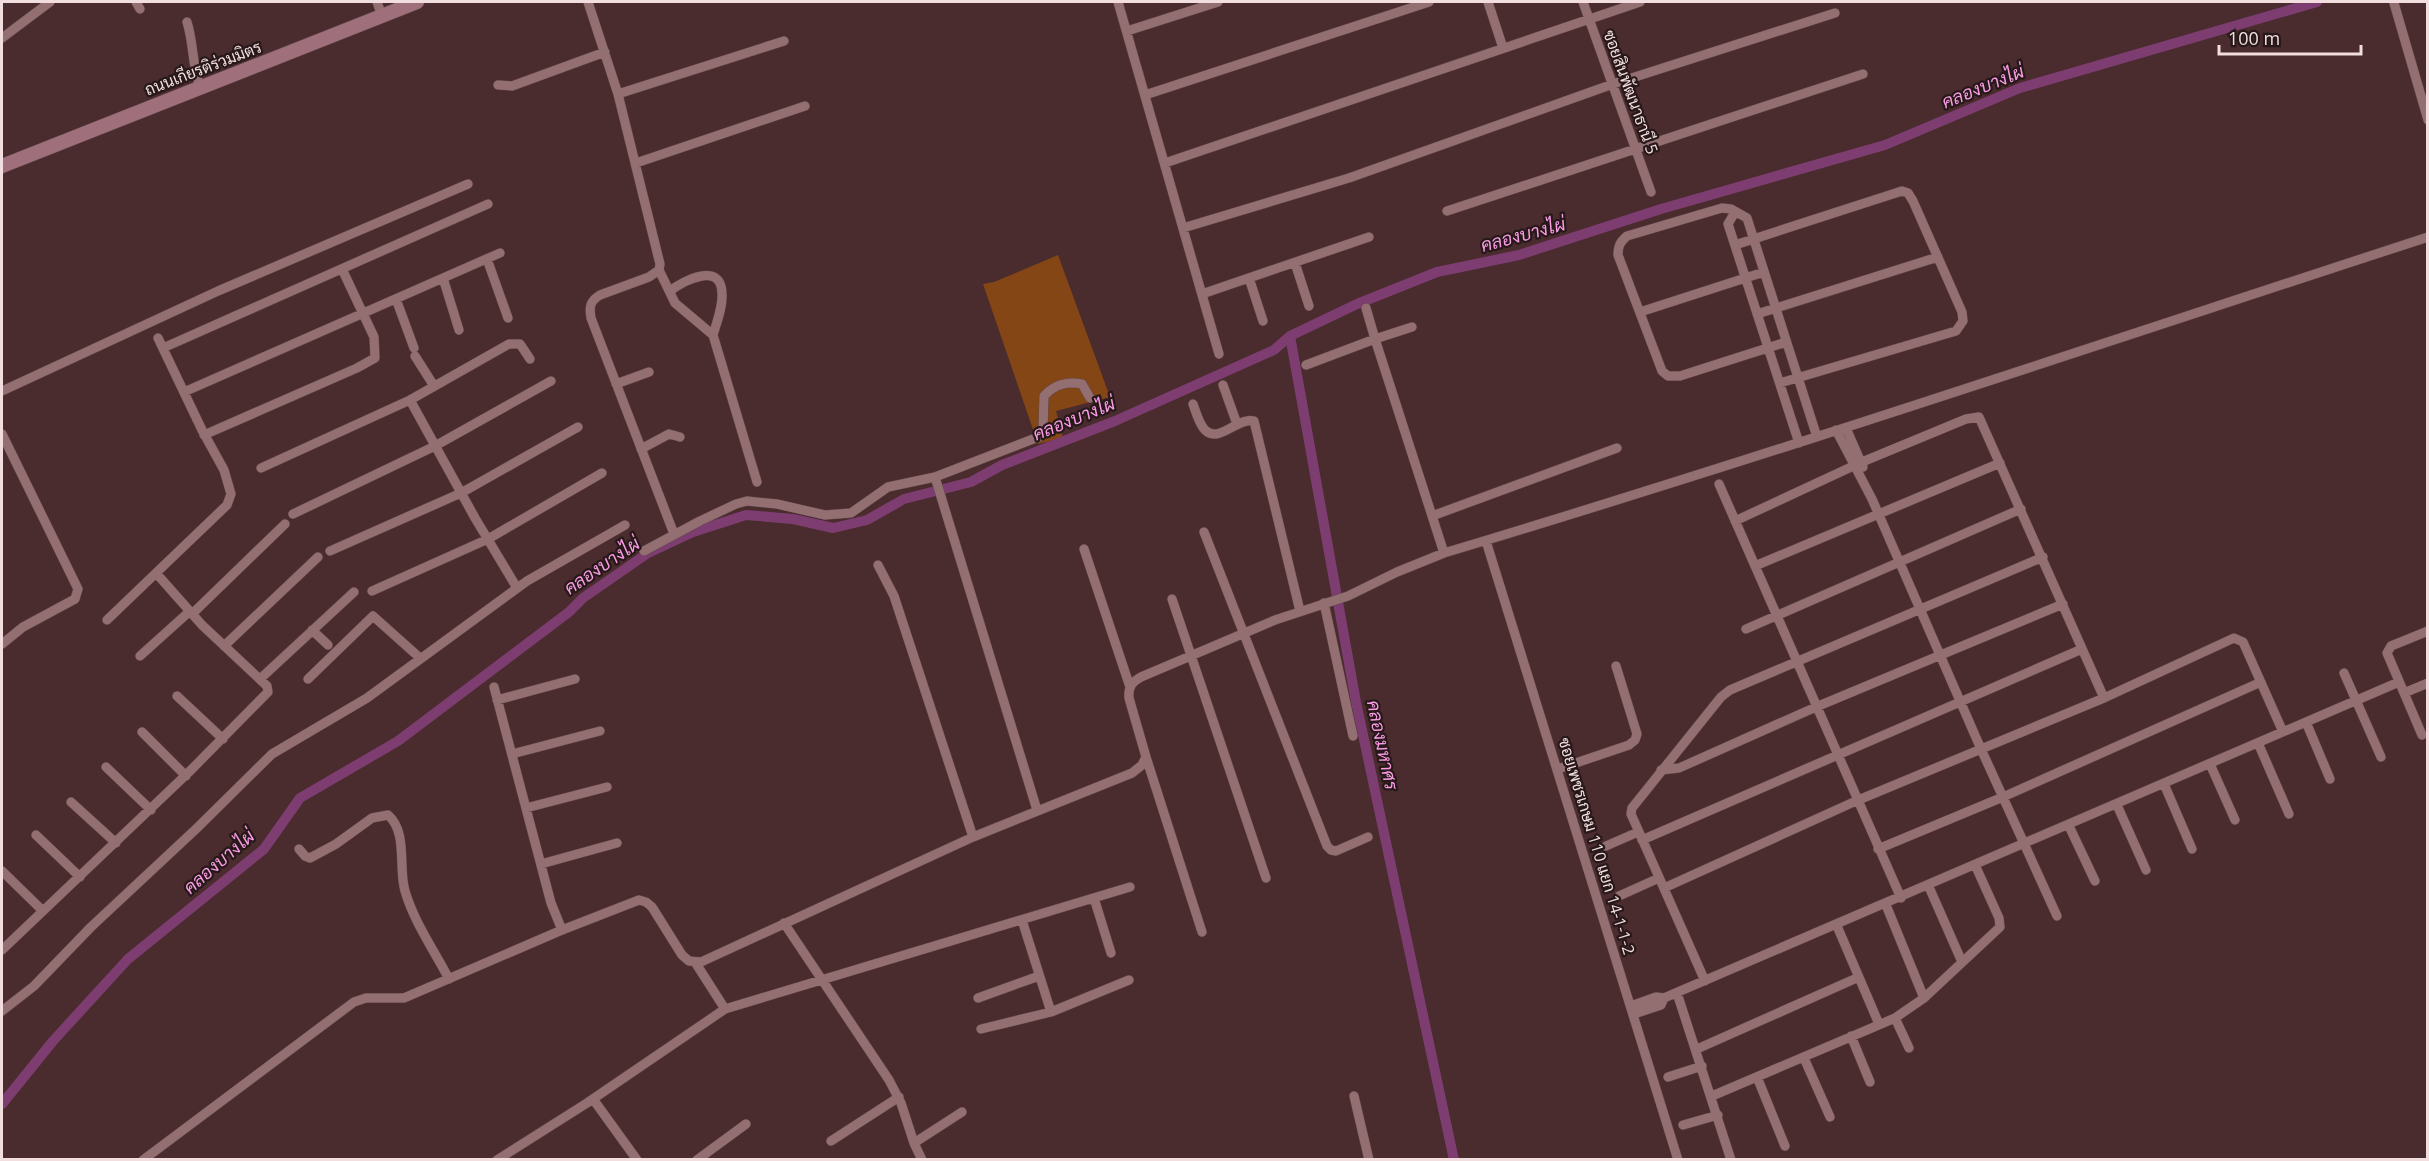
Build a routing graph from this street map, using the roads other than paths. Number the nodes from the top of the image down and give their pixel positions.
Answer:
1 (50, 2) edge
2 (377, 2) edge
3 (417, 2) edge
4 (588, 2) edge
5 (1119, 2) edge
6 (1218, 2) edge
7 (1429, 2) edge
8 (1488, 2) edge
9 (1583, 2) edge
10 (1640, 2) edge
11 (2394, 3) edge
12 (1835, 13) dead end
13 (382, 16) junction
14 (1589, 19) junction
15 (187, 22) dead end
16 (1127, 32) junction
17 (2, 38) edge
18 (784, 41) dead end
19 (1503, 48) junction
20 (605, 52) junction
21 (1863, 74) dead end
22 (1613, 84) junction
23 (498, 85) dead end
24 (200, 87) junction
25 (618, 94) junction
26 (1145, 96) junction
27 (805, 106) dead end
28 (2427, 120) edge
29 (1636, 148) junction
30 (636, 163) junction
31 (1165, 163) junction
32 (2, 166) edge
33 (468, 184) dead end
34 (1651, 192) dead end
35 (488, 204) dead end
36 (1447, 211) dead end
37 (1735, 212) junction
38 (1183, 228) junction
39 (1369, 237) dead end
40 (2427, 237) edge
41 (1753, 239) junction
42 (1735, 244) junction
43 (500, 253) dead end
44 (1938, 257) junction
45 (487, 259) junction
46 (1295, 263) junction
47 (342, 268) junction
48 (659, 270) junction
49 (1764, 272) junction
50 (1746, 277) junction
51 (443, 278) junction
52 (1249, 278) junction
53 (670, 291) junction
54 (1202, 294) junction
55 (396, 299) junction
56 (1309, 306) dead end
57 (1775, 307) junction
58 (1366, 308) dead end
59 (1640, 312) junction
60 (364, 313) junction
61 (1757, 314) junction
62 (508, 318) dead end
63 (1263, 321) dead end
64 (1412, 327) dead end
65 (459, 330) dead end
66 (713, 334) junction
67 (158, 338) dead end
68 (1375, 339) junction
69 (1786, 342) junction
70 (163, 348) junction
71 (1768, 348) junction
72 (1219, 354) dead end
73 (530, 359) dead end
74 (1306, 365) dead end
75 (649, 372) dead end
76 (1798, 377) junction
77 (551, 381) dead end
78 (1779, 383) junction
79 (616, 384) junction
80 (1223, 385) dead end
81 (434, 386) junction
82 (2, 391) edge
83 (184, 392) junction
84 (1090, 398) dead end
85 (410, 400) junction
86 (1192, 404) dead end
87 (1237, 424) junction
88 (578, 427) dead end
89 (1841, 429) junction
90 (2, 434) edge
91 (204, 435) junction
92 (680, 437) dead end
93 (1817, 437) junction
94 (1798, 443) junction
95 (435, 446) junction
96 (1617, 448) dead end
97 (642, 449) junction
98 (2000, 463) junction
99 (1858, 464) junction
100 (261, 468) dead end
101 (602, 473) dead end
102 (936, 479) junction
103 (757, 482) dead end
104 (1719, 484) dead end
105 (461, 493) junction
106 (2021, 509) junction
107 (292, 514) dead end
108 (1878, 514) junction
109 (1432, 516) junction
110 (1735, 521) junction
111 (285, 524) dead end
112 (626, 525) dead end
113 (1204, 532) dead end
114 (674, 534) junction
115 (488, 539) junction
116 (1486, 541) junction
117 (1084, 549) dead end
118 (330, 551) dead end
119 (644, 551) dead end
120 (1444, 553) junction
121 (2043, 556) junction
122 (318, 557) dead end
123 (1899, 561) junction
124 (878, 565) dead end
125 (1755, 566) junction
126 (156, 573) junction
127 (517, 588) junction
128 (372, 591) dead end
129 (354, 592) dead end
130 (1172, 599) dead end
131 (1329, 602) junction
132 (2063, 604) junction
133 (1919, 608) junction
134 (1300, 611) junction
135 (191, 612) junction
136 (1777, 615) junction
137 (107, 620) dead end
138 (1746, 629) dead end
139 (312, 630) junction
140 (2427, 631) edge
141 (1244, 634) junction
142 (2, 644) edge
143 (328, 645) dead end
144 (224, 646) junction
145 (2082, 649) junction
146 (1939, 655) junction
147 (140, 656) dead end
148 (1192, 656) junction
149 (420, 658) junction
150 (1798, 662) junction
151 (1616, 666) dead end
152 (2344, 673) dead end
153 (260, 679) junction
154 (308, 679) dead end
155 (575, 679) dead end
156 (2399, 681) junction
157 (2261, 682) junction
158 (2427, 683) edge
159 (494, 687) dead end
160 (1130, 687) junction
161 (2404, 693) junction
162 (177, 696) dead end
163 (2104, 698) junction
164 (497, 700) junction
165 (2355, 701) junction
166 (1960, 702) junction
167 (1816, 707) junction
168 (2306, 722) junction
169 (600, 731) dead end
170 (142, 732) dead end
171 (2283, 732) junction
172 (2422, 735) dead end
173 (1353, 736) dead end
174 (223, 739) junction
175 (2258, 743) junction
176 (1981, 749) junction
177 (512, 754) junction
178 (1837, 754) junction
179 (1146, 757) junction
180 (2380, 757) dead end
181 (2210, 764) junction
182 (106, 767) dead end
183 (1558, 769) junction
184 (1661, 770) junction
185 (186, 776) junction
186 (2330, 779) dead end
187 (2164, 784) junction
188 (607, 787) dead end
189 (2003, 797) junction
190 (1856, 801) junction
191 (70, 802) dead end
192 (2117, 805) junction
193 (526, 808) junction
194 (151, 810) junction
195 (1037, 810) junction
196 (2289, 814) dead end
197 (2235, 820) dead end
198 (2069, 826) junction
199 (36, 835) dead end
200 (1640, 836) junction
201 (973, 837) junction
202 (1368, 837) dead end
203 (116, 843) junction
204 (617, 843) dead end
205 (2025, 845) junction
206 (1606, 846) dead end
207 (299, 849) dead end
208 (1878, 849) junction
209 (2192, 849) dead end
210 (541, 864) junction
211 (1976, 867) junction
212 (2146, 870) dead end
213 (2, 871) edge
214 (80, 878) junction
215 (1266, 878) dead end
216 (1659, 878) junction
217 (2095, 881) dead end
218 (1130, 887) dead end
219 (1929, 887) junction
220 (1664, 888) junction
221 (1619, 896) dead end
222 (1094, 898) junction
223 (1901, 898) junction
224 (1886, 905) junction
225 (43, 911) junction
226 (2057, 916) dead end
227 (1022, 920) junction
228 (784, 923) junction
229 (1837, 926) junction
230 (562, 930) junction
231 (1202, 932) dead end
232 (3, 947) edge
233 (1111, 953) dead end
234 (694, 962) junction
235 (1962, 962) junction
236 (1039, 976) junction
237 (1859, 977) junction
238 (449, 979) junction
239 (824, 980) junction
240 (1129, 980) dead end
241 (1705, 981) junction
242 (1677, 993) junction
243 (978, 998) dead end
244 (1924, 998) junction
245 (725, 1009) junction
246 (1632, 1010) junction
247 (2, 1011) edge
248 (1051, 1012) junction
249 (1895, 1018) junction
250 (1880, 1024) junction
251 (981, 1029) dead end
252 (1851, 1036) junction
253 (1909, 1048) dead end
254 (1697, 1049) junction
255 (1804, 1058) junction
256 (1702, 1066) junction
257 (1668, 1077) dead end
258 (1757, 1077) junction
259 (1870, 1082) dead end
260 (1354, 1096) dead end
261 (1712, 1096) junction
262 (899, 1097) junction
263 (593, 1099) junction
264 (962, 1112) dead end
265 (1718, 1115) junction
266 (1830, 1117) dead end
267 (746, 1124) dead end
268 (1683, 1125) dead end
269 (831, 1141) dead end
270 (914, 1143) junction
271 (1785, 1146) dead end
272 (917, 1158) edge
273 (143, 1160) edge
274 (496, 1160) edge
275 (637, 1160) edge
276 (697, 1160) edge
277 (1369, 1160) edge
278 (1678, 1160) edge
279 (1731, 1160) edge

1 - 17 street
2 - 13 street
3 - 13 street, ถนนเกียรติร่วมมิตร
4 - 20 street
5 - 16 street
6 - 16 street
7 - 26 street
8 - 19 street
9 - 14 street, ซอยสินพัฒนาธานี 5
10 - 14 street
11 - 28 street
12 - 22 street
13 - 24 street, ถนนเกียรติร่วมมิตร
14 - 19 street
14 - 22 street, ซอยสินพัฒนาธานี 5
15 - 24 street
16 - 26 street
18 - 25 street
19 - 31 street
20 - 23 street
20 - 25 street
21 - 29 street
22 - 29 street, ซอยสินพัฒนาธานี 5
22 - 38 street
24 - 32 street, ถนนเกียรติร่วมมิตร
25 - 30 street
26 - 31 street
27 - 30 street
29 - 34 street, ซอยสินพัฒนาธานี 5
29 - 36 street
30 - 48 street
31 - 38 street
33 - 82 street
35 - 47 street
37 - 41 street
37 - 42 street
37 - 59 street
38 - 54 street
39 - 46 street
40 - 89 street
41 - 42 street
41 - 44 street
41 - 49 street
42 - 50 street
43 - 45 street
44 - 57 street
44 - 76 street
45 - 51 street
45 - 62 street
46 - 52 street
46 - 56 street
47 - 60 street
47 - 70 street
48 - 53 street
48 - 79 street
49 - 50 street
49 - 57 street
50 - 59 street
50 - 61 street
51 - 55 street
51 - 65 street
52 - 54 street
52 - 63 street
53 - 66 street
53 - 66 street
54 - 72 street
55 - 60 street
55 - 81 street
57 - 61 street
57 - 69 street
58 - 68 street
59 - 71 street
60 - 83 street
60 - 91 street
61 - 71 street
64 - 68 street
66 - 103 street
67 - 70 street
68 - 74 street
68 - 109 street
69 - 71 street
69 - 76 street
70 - 83 street
71 - 78 street
73 - 81 street
75 - 79 street
76 - 78 street
76 - 93 street
77 - 95 street
78 - 94 street
79 - 97 street
80 - 87 street
81 - 85 street
83 - 91 street
84 - 102 street
85 - 95 street
85 - 100 street
86 - 87 street
87 - 134 street
88 - 105 street
89 - 93 street
89 - 99 street
90 - 142 street
91 - 126 street
92 - 97 street
93 - 94 street
94 - 116 street
95 - 105 street
95 - 107 street
96 - 109 street
97 - 114 street
98 - 99 street
98 - 106 street
98 - 108 street
99 - 108 street
99 - 110 street
101 - 115 street
102 - 114 street
102 - 195 street
104 - 110 street
105 - 115 street
105 - 118 street
106 - 121 street
106 - 123 street
108 - 123 street
108 - 125 street
109 - 120 street
110 - 125 street
111 - 135 street
112 - 127 street
113 - 141 street
114 - 119 street
115 - 127 street
115 - 128 street
116 - 120 street
116 - 183 street, ซอยเพชรเกษม 110 แยก 14-1-1-2
117 - 160 street
120 - 131 street
121 - 132 street
121 - 133 street
122 - 144 street
123 - 133 street
123 - 136 street
124 - 201 street
125 - 136 street
126 - 135 street
126 - 137 street
127 - 149 street
129 - 139 street
130 - 148 street
131 - 134 street
131 - 173 street
132 - 145 street
132 - 146 street
133 - 146 street
133 - 150 street
134 - 141 street
135 - 144 street
135 - 147 street
136 - 138 street
136 - 150 street
139 - 143 street
139 - 153 street
140 - 156 street
141 - 148 street
141 - 202 street
144 - 153 street
145 - 163 street
145 - 166 street
146 - 166 street
146 - 167 street
148 - 160 street
148 - 215 street
149 - 154 street
149 - 247 street
150 - 167 street
150 - 184 street
151 - 183 street
152 - 165 street
153 - 174 street
155 - 164 street
156 - 161 street
156 - 165 street
157 - 163 street
157 - 171 street
157 - 189 street
158 - 161 street
159 - 164 street
160 - 179 street
161 - 172 street
162 - 174 street
163 - 176 street
164 - 177 street
165 - 168 street
165 - 180 street
166 - 176 street
166 - 178 street
167 - 178 street
167 - 184 street
168 - 171 street
168 - 186 street
169 - 177 street
170 - 185 street
171 - 175 street
174 - 185 street
175 - 181 street
175 - 196 street
176 - 189 street
176 - 190 street
177 - 193 street
178 - 190 street
178 - 200 street
179 - 195 street
179 - 231 street
181 - 187 street
181 - 197 street
182 - 194 street
183 - 246 street, ซอยเพชรเกษม 110 แยก 14-1-1-2
184 - 200 street
185 - 194 street
187 - 192 street
187 - 209 street
188 - 193 street
189 - 205 street
189 - 208 street
190 - 208 street
190 - 220 street
191 - 203 street
192 - 198 street
192 - 212 street
193 - 210 street
194 - 203 street
195 - 201 street
198 - 205 street
198 - 217 street
199 - 214 street
200 - 206 street
200 - 216 street
201 - 228 street
203 - 214 street
204 - 210 street
205 - 211 street
205 - 226 street
207 - 238 street
208 - 223 street
210 - 230 street
211 - 219 street
211 - 235 street
213 - 225 street
214 - 225 street
216 - 220 street
216 - 221 street
218 - 222 street
219 - 223 street
219 - 235 street
220 - 241 street
222 - 227 street
222 - 233 street
223 - 224 street
224 - 229 street
224 - 244 street
225 - 232 street
227 - 236 street
227 - 239 street
228 - 234 street
228 - 239 street
229 - 237 street
229 - 241 street
230 - 234 street
230 - 238 street
234 - 245 street
235 - 244 street
236 - 243 street
236 - 248 street
237 - 250 street
237 - 254 street
238 - 273 street
239 - 245 street
239 - 262 street
240 - 248 street
241 - 242 street
242 - 246 street
242 - 254 street
244 - 249 street
245 - 263 street
246 - 278 street, ซอยเพชรเกษม 110 แยก 14-1-1-2
248 - 251 street
249 - 250 street
249 - 253 street
250 - 252 street
252 - 255 street
252 - 259 street
254 - 256 street
255 - 258 street
255 - 266 street
256 - 257 street
256 - 261 street
258 - 261 street
258 - 271 street
260 - 277 street
261 - 265 street
262 - 269 street
262 - 270 street
263 - 274 street
263 - 275 street
264 - 270 street
265 - 268 street
265 - 279 street
267 - 276 street
270 - 272 street

